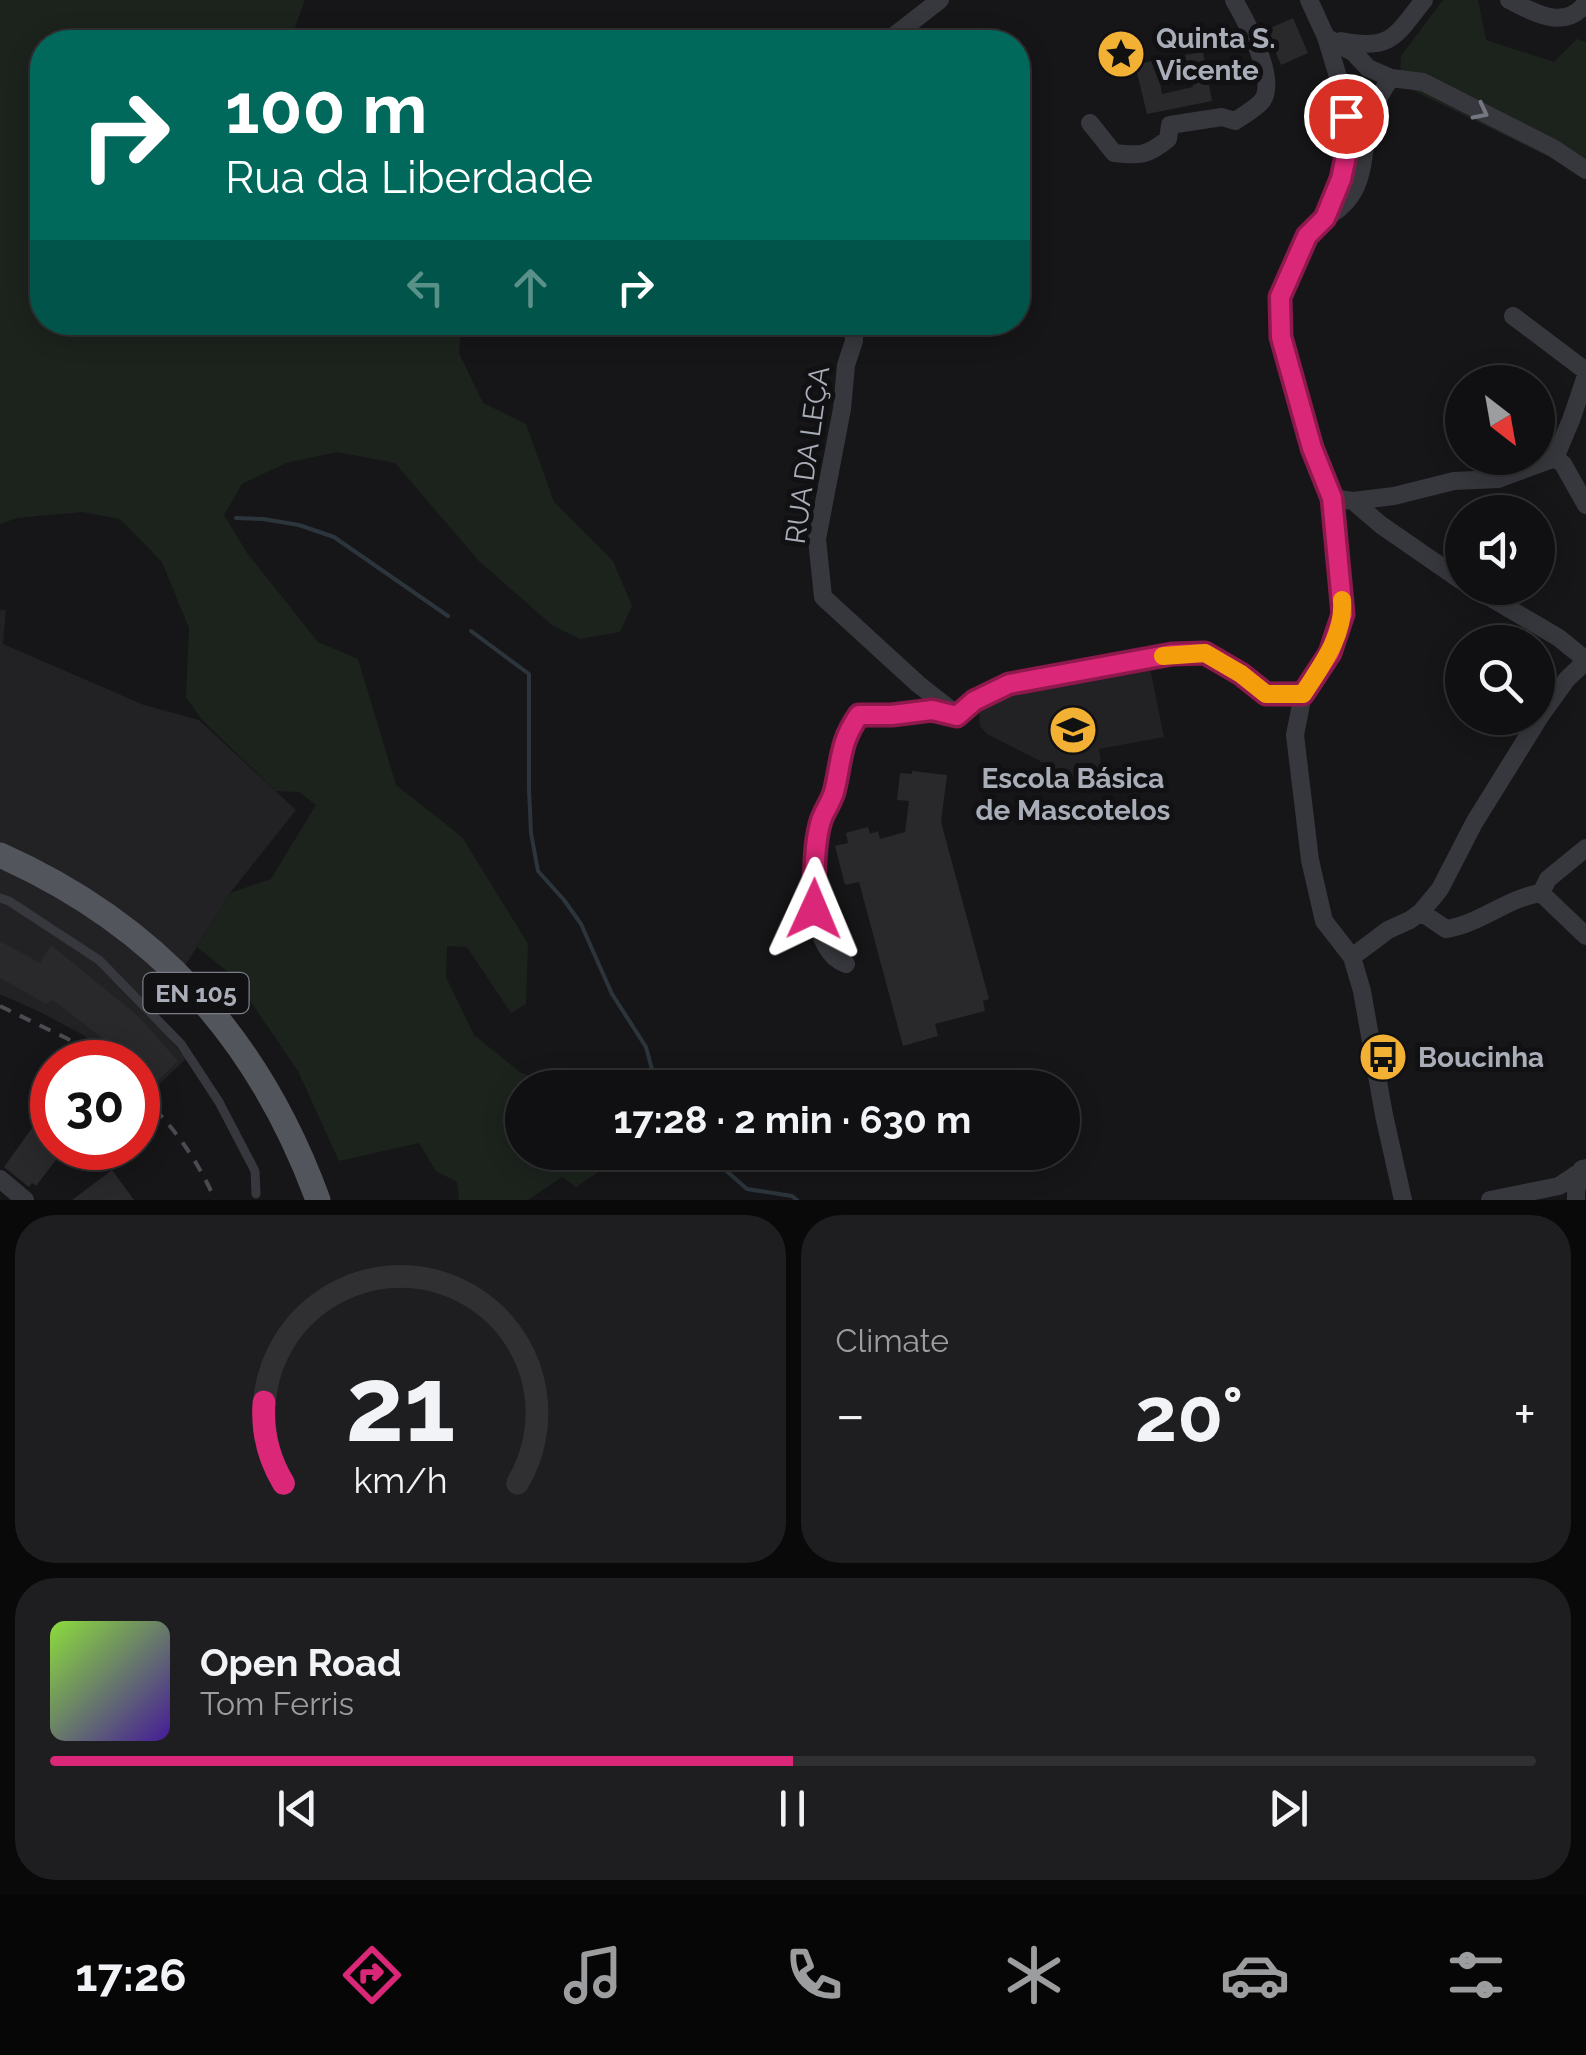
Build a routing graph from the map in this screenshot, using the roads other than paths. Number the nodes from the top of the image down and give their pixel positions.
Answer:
1 (940, 0) edge
2 (1234, 0) edge
3 (1309, 0) edge
4 (1424, 0) edge
5 (1509, 0) edge
6 (1586, 3) edge
7 (901, 30) edge
8 (1326, 38) junction
9 (1391, 78) junction
10 (1090, 123) dead end
11 (1586, 170) edge
12 (1325, 218) junction
13 (1513, 316) dead end
14 (854, 335) edge
15 (1586, 374) edge
16 (1555, 458) joint
17 (1511, 475) edge
18 (1332, 498) junction
19 (1353, 501) junction
20 (1586, 505) edge
21 (1445, 569) edge
22 (1503, 605) edge
23 (1586, 660) edge
24 (1303, 694) junction
25 (957, 716) junction
26 (1586, 848) edge
27 (0, 855) edge
28 (1541, 893) junction
29 (0, 898) edge
30 (1420, 912) junction
31 (1586, 936) edge
32 (1352, 957) junction
33 (846, 964) dead end
34 (0, 1179) edge
35 (1583, 1181) edge
36 (256, 1194) dead end
37 (25, 1200) edge
38 (318, 1200) edge
39 (1403, 1200) edge
40 (1490, 1200) edge

1 - 7 street
2 - 10 street
3 - 8 street
4 - 8 street
5 - 6 street
8 - 9 street
8 - 12 street
9 -> 11 street
9 - 12 street
12 - 18 street
13 - 15 street
14 - 25 street, RUA DA LEÇA
15 - 16 street
16 - 20 street
17 - 19 street
18 - 19 street
18 - 24 street
19 - 21 street
22 - 23 street
23 - 30 street
24 - 25 street
24 - 32 street
25 - 33 street
26 - 28 street
27 - 38 main road, EN 105
28 - 30 street
28 - 31 street
29 - 36 lane
30 - 32 street
32 - 39 street
34 - 37 street
35 - 40 street

